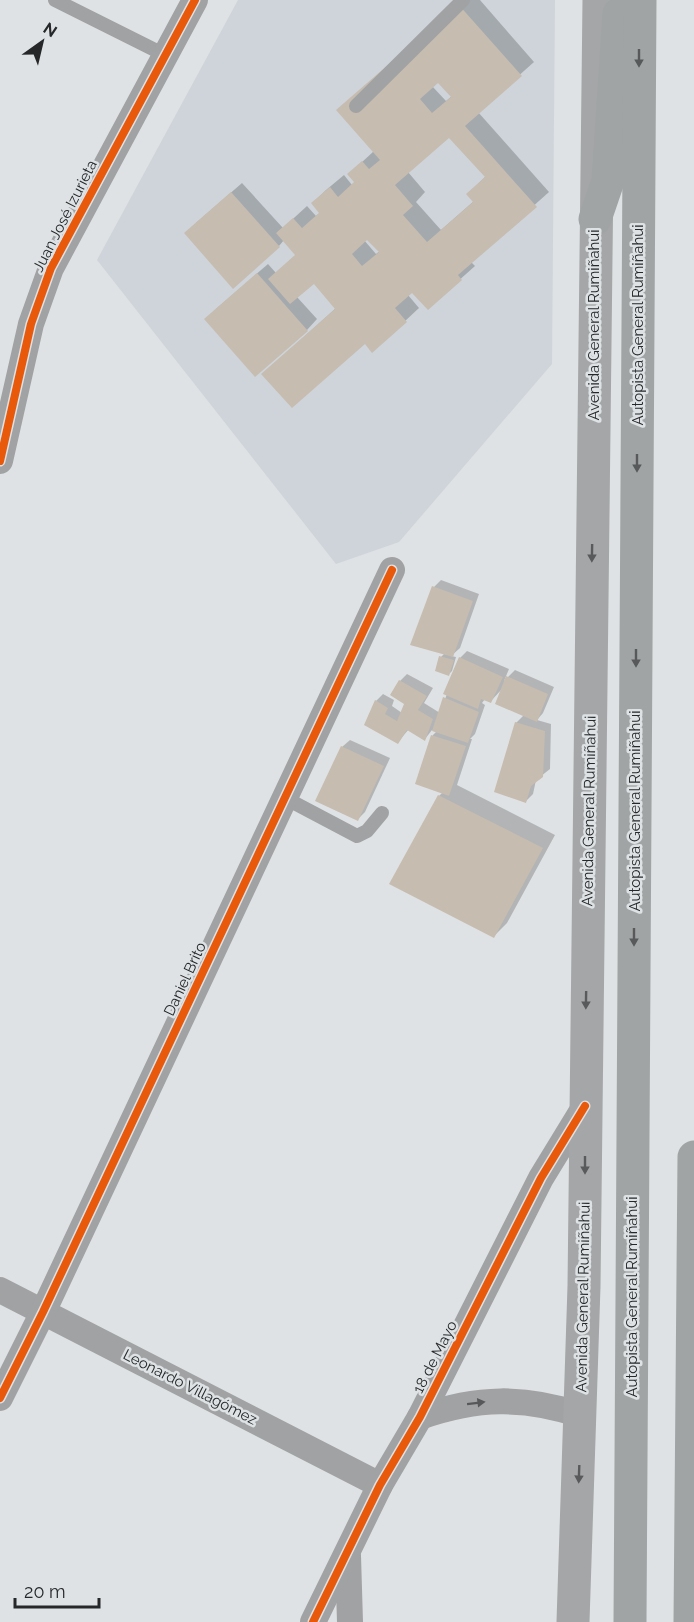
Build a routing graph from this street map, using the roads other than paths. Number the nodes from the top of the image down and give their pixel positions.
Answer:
1 (55, 0) edge
2 (195, 0) edge
3 (464, 0) edge
4 (598, 0) edge
5 (620, 0) edge
6 (640, 0) edge
7 (165, 55) junction
8 (356, 106) dead end
9 (595, 219) junction
10 (0, 458) edge
11 (392, 570) dead end
12 (285, 798) junction
13 (382, 813) dead end
14 (585, 1106) junction
15 (694, 1157) edge
16 (0, 1290) edge
17 (43, 1312) junction
18 (0, 1398) edge
19 (581, 1416) junction
20 (420, 1417) junction
21 (380, 1485) junction
22 (348, 1553) junction
23 (313, 1622) edge
24 (350, 1622) edge
25 (573, 1622) edge
26 (630, 1622) edge
27 (690, 1622) edge

1 - 7 lane
2 - 7 street, Juan José Izurieta
3 - 8 lane
4 - 9 main road, Avenida General Rumiñahui
5 - 9 highway
6 -> 26 highway, Autopista General Rumiñahui
7 - 10 street, Juan José Izurieta
9 -> 14 main road, Avenida General Rumiñahui
11 - 12 street, Daniel Brito
12 - 13 lane
12 - 17 street, Daniel Brito
14 -> 19 main road, Avenida General Rumiñahui
14 - 20 street, 18 de Mayo
15 - 27 highway
16 - 17 street, Leonardo Villagómez
17 - 18 street, Daniel Brito
17 - 21 street, Leonardo Villagómez
20 -> 19 street, 18 de Mayo
19 -> 25 main road, Avenida General Rumiñahui
20 - 21 street, 18 de Mayo
21 - 22 street, 18 de Mayo
22 - 23 street, 18 de Mayo
22 - 24 street

